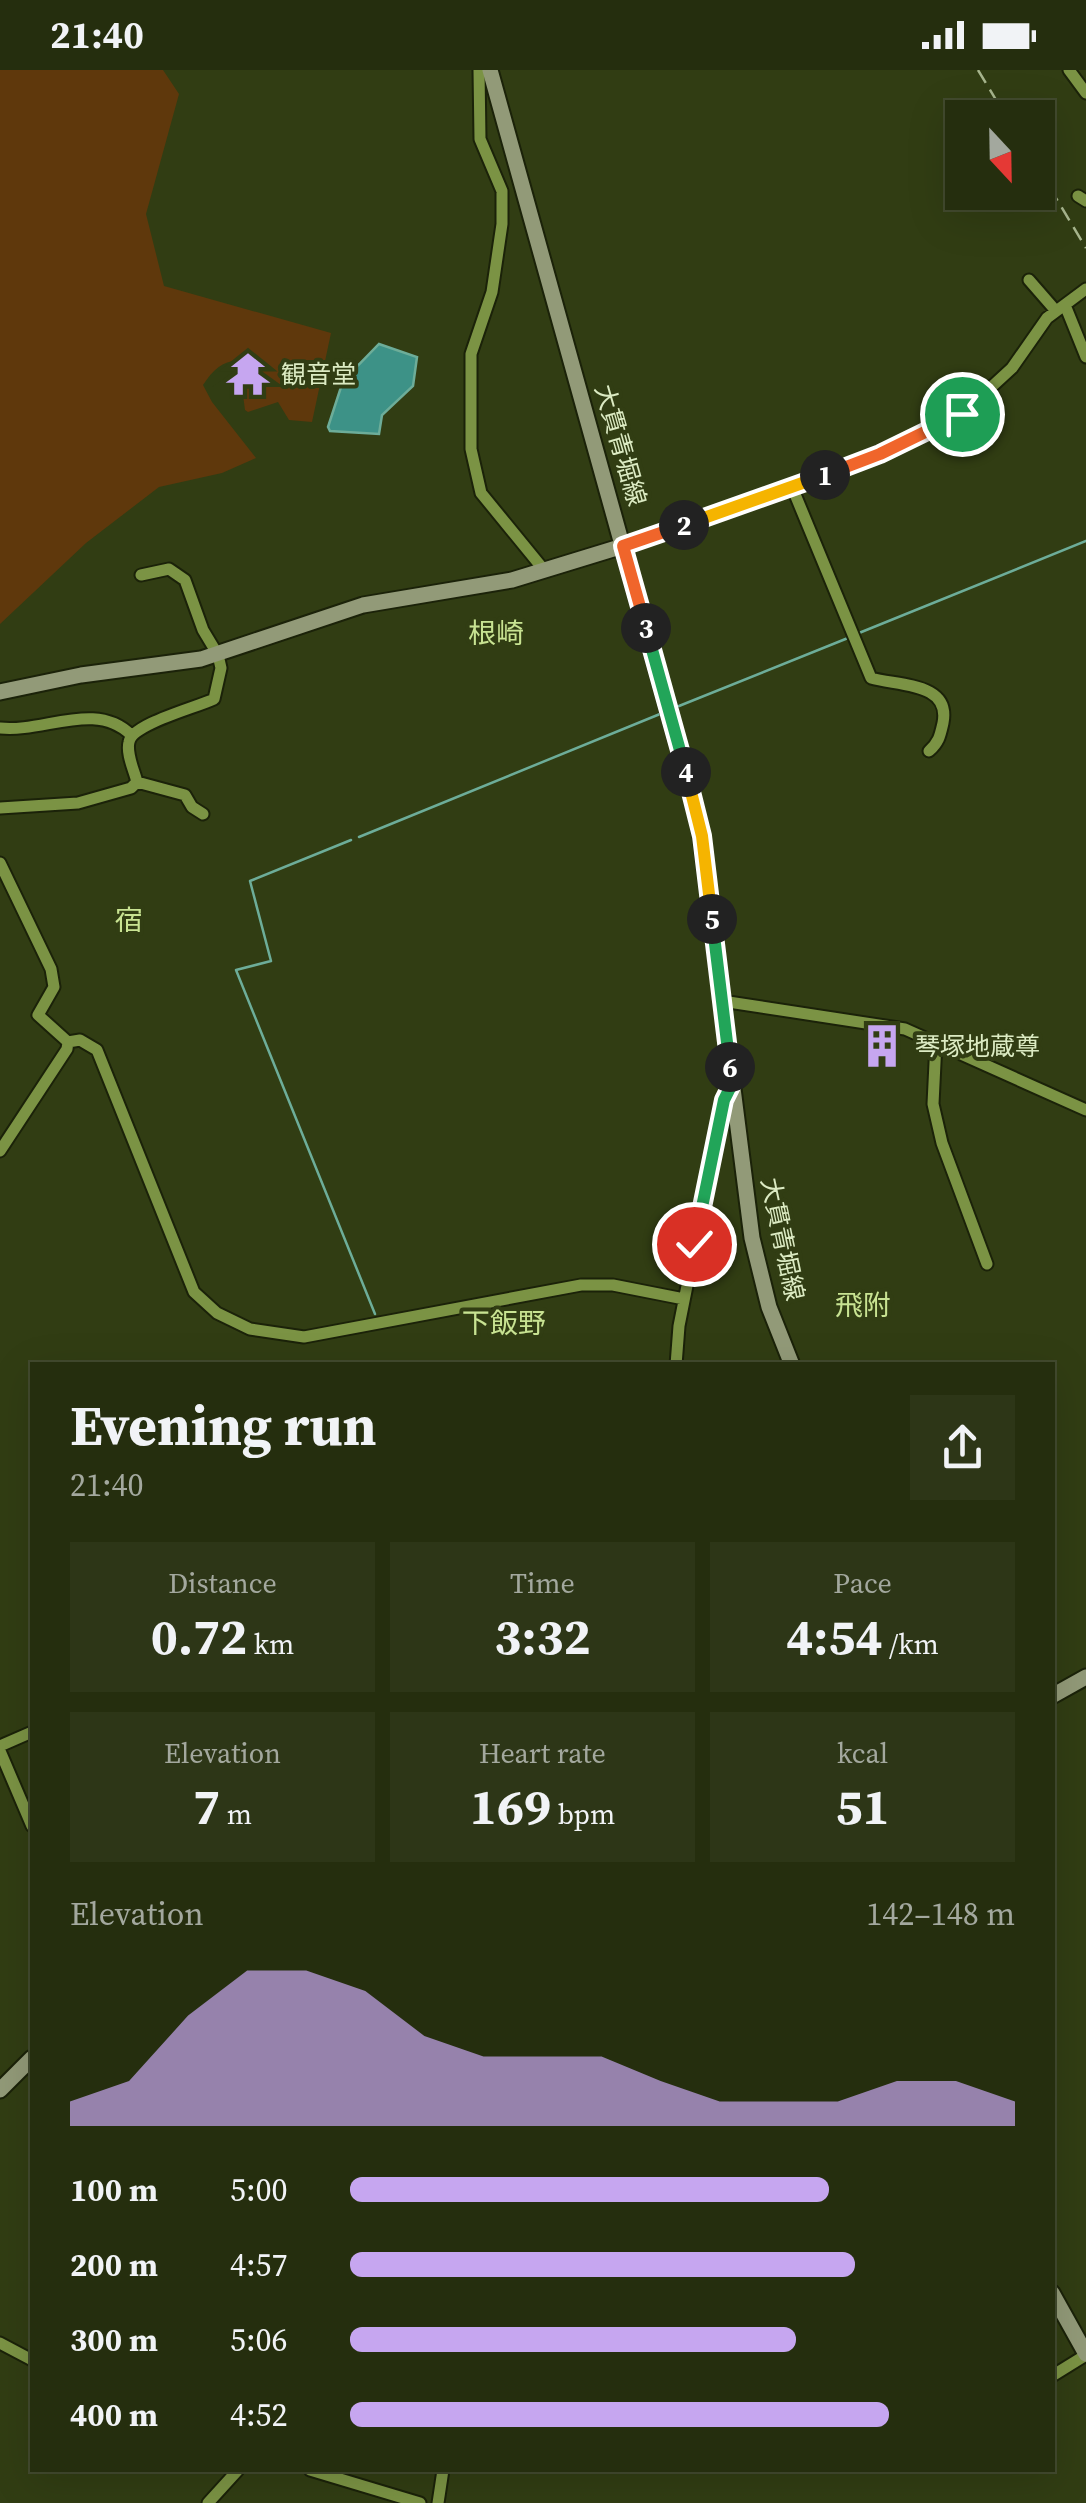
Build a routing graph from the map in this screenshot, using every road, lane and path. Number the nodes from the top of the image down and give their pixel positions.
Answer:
1 (480, 70) edge
2 (490, 70) edge
3 (1070, 70) edge
4 (1086, 93) edge
5 (1030, 280) dead end
6 (1086, 290) edge
7 (1061, 308) junction
8 (1086, 357) edge
9 (792, 487) junction
10 (623, 546) junction
11 (544, 570) junction
12 (141, 575) dead end
13 (218, 655) junction
14 (0, 692) edge
15 (0, 728) edge
16 (131, 735) junction
17 (929, 751) dead end
18 (137, 782) junction
19 (0, 808) edge
20 (203, 814) dead end
21 (0, 863) edge
22 (722, 1000) junction
23 (68, 1042) junction
24 (936, 1042) junction
25 (732, 1084) junction
26 (1086, 1110) edge
27 (0, 1152) edge
28 (987, 1264) dead end
29 (684, 1299) junction
30 (676, 1362) edge
31 (791, 1362) edge
32 (1086, 1677) edge
33 (1055, 1694) edge
34 (30, 1733) edge
35 (0, 1749) edge
36 (30, 1821) edge
37 (30, 2060) edge
38 (0, 2090) edge
39 (1055, 2298) edge
40 (0, 2343) edge
41 (1086, 2354) edge
42 (30, 2359) edge
43 (1055, 2374) edge
44 (236, 2472) edge
45 (317, 2472) edge
46 (443, 2472) edge
47 (208, 2503) edge
48 (420, 2503) edge
49 (438, 2503) edge

1 - 11 street
2 - 10 main road, 大貫青堀線
3 - 4 street
5 - 7 street
6 - 7 street
7 - 8 street
7 - 9 street
9 - 10 street
9 - 17 street
10 - 11 main road
10 - 22 main road, 大貫青堀線
11 - 13 main road
12 - 13 street
13 - 14 main road
13 - 16 street
15 - 16 street
16 - 18 street
18 - 19 street
18 - 20 street
21 - 23 street
22 - 24 street
22 - 25 main road, 大貫青堀線
23 - 27 street
23 - 29 street
24 - 26 street
24 - 28 street
25 - 29 street
25 - 31 main road, 大貫青堀線
29 - 30 street
32 - 33 main road
34 - 35 street
35 - 36 street
37 - 38 main road
39 - 41 main road
40 - 42 street
41 - 43 street
44 - 47 street
45 - 48 street
46 - 49 street

